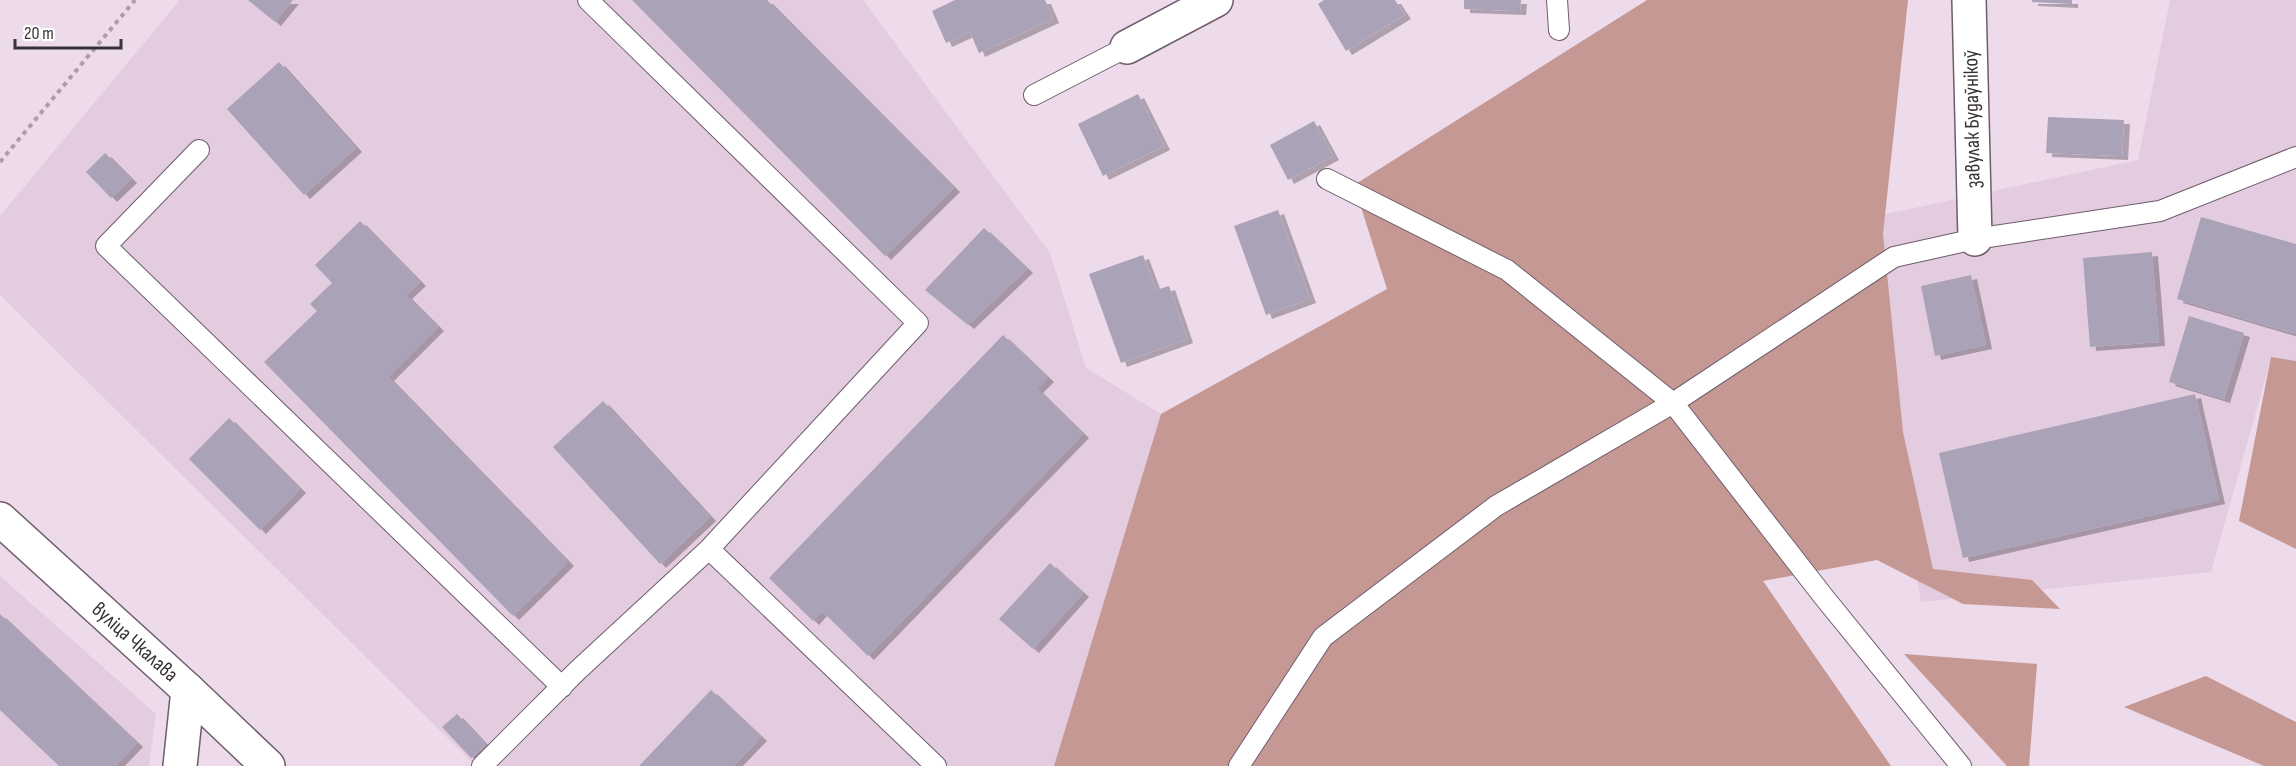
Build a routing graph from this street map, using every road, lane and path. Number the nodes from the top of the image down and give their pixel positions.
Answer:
1 (135, 0) edge
2 (588, 0) edge
3 (1216, 0) edge
4 (1557, 0) edge
5 (1969, 0) edge
6 (1559, 30) dead end
7 (1127, 47) joint
8 (1034, 95) dead end
9 (199, 150) dead end
10 (2296, 157) edge
11 (0, 162) edge
12 (1327, 179) dead end
13 (1975, 239) junction
14 (1673, 403) junction
15 (0, 519) edge
16 (709, 549) junction
17 (562, 687) junction
18 (188, 690) junction
19 (180, 766) edge
20 (268, 766) edge
21 (482, 766) edge
22 (936, 766) edge
23 (1239, 766) edge
24 (1961, 766) edge

1 - 11 path
2 - 16 lane
3 - 7 street
4 - 6 lane
5 - 13 street, завулак Будаўнікоў
7 - 8 lane
9 - 17 lane
10 - 13 lane
12 - 14 lane
13 - 14 lane
14 - 23 lane
14 - 24 lane
15 - 18 street, вуліца Чкалава
16 - 17 lane
16 - 22 lane
17 - 21 lane
18 - 19 street
18 - 20 street, вуліца Чкалава

